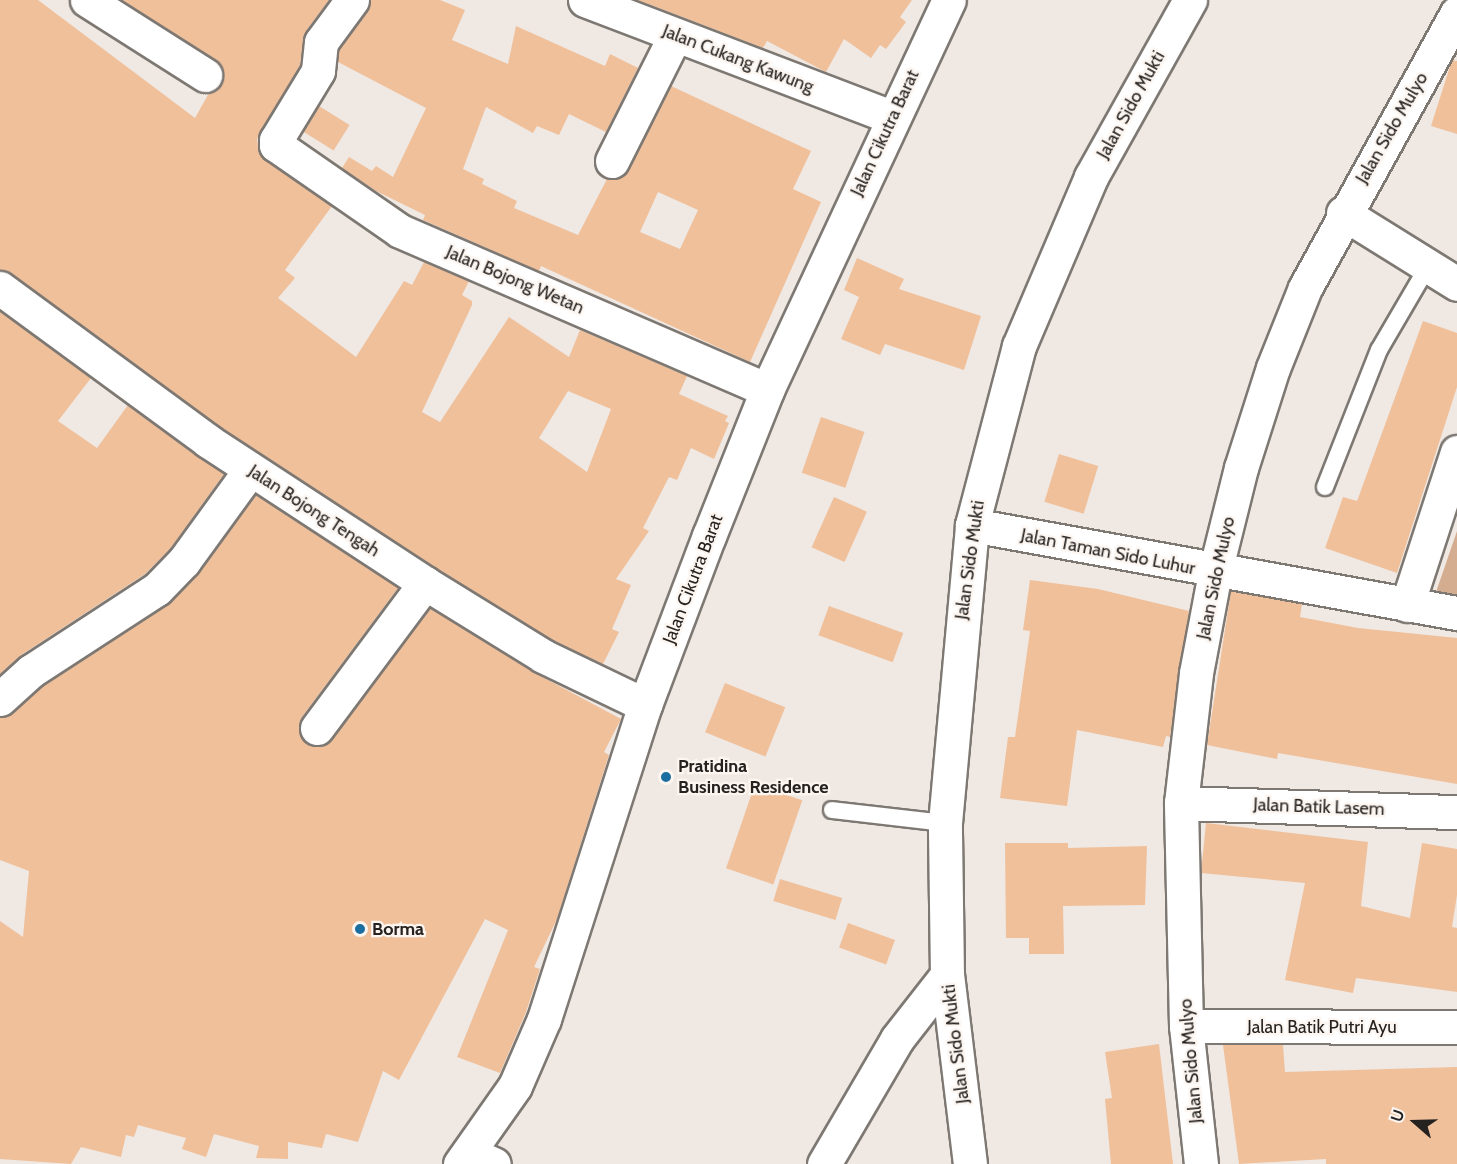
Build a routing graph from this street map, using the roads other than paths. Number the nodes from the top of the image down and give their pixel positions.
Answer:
1 (87, 0) edge
2 (352, 0) edge
3 (585, 0) edge
4 (949, 0) edge
5 (1190, 0) edge
6 (1452, 33) edge
7 (675, 36) junction
8 (205, 75) dead end
9 (892, 117) junction
10 (612, 161) dead end
11 (1343, 213) junction
12 (1428, 266) junction
13 (1457, 284) edge
14 (0, 288) edge
15 (767, 390) junction
16 (1457, 452) edge
17 (250, 470) junction
18 (1325, 487) dead end
19 (972, 525) junction
20 (1215, 572) junction
21 (425, 583) junction
22 (1407, 605) junction
23 (1457, 613) edge
24 (0, 699) edge
25 (645, 705) junction
26 (317, 728) dead end
27 (1180, 803) junction
28 (832, 810) dead end
29 (1457, 812) edge
30 (945, 823) junction
31 (947, 975) junction
32 (1186, 1026) junction
33 (1457, 1027) edge
34 (474, 1160) edge
35 (824, 1164) edge
36 (970, 1164) edge
37 (1201, 1164) edge

1 - 8 street
2 - 15 street, Jalan Bojong Wetan
3 - 7 street, Jalan Cukang Kawung
4 - 9 street, Jalan Cikutra Barat
5 - 19 street, Jalan Sido Mukti
6 - 11 street, Jalan Sido Mulyo
7 - 9 street, Jalan Cukang Kawung
7 - 10 street
9 - 15 street, Jalan Cikutra Barat
11 - 12 street
11 - 20 street, Jalan Sido Mulyo
12 - 13 street
12 - 18 lane
14 - 17 street, Jalan Bojong Tengah
15 - 25 street, Jalan Cikutra Barat
16 - 22 street
17 - 21 street, Jalan Bojong Tengah
17 - 24 street
19 - 20 street, Jalan Taman Sido Luhur
19 - 30 street, Jalan Sido Mukti
20 - 22 street, Jalan Taman Sido Luhur
20 - 27 street, Jalan Sido Mulyo
21 - 25 street, Jalan Bojong Tengah
21 - 26 street
22 - 23 street, Jalan Taman Sido Luhur
25 - 34 street, Jalan Cikutra Barat
27 - 29 street, Jalan Batik Lasem
27 - 32 street, Jalan Sido Mulyo
28 - 30 lane
30 - 31 street, Jalan Sido Mukti
31 - 35 street
31 - 36 street, Jalan Sido Mukti
32 - 33 street, Jalan Batik Putri Ayu
32 - 37 street, Jalan Sido Mulyo

